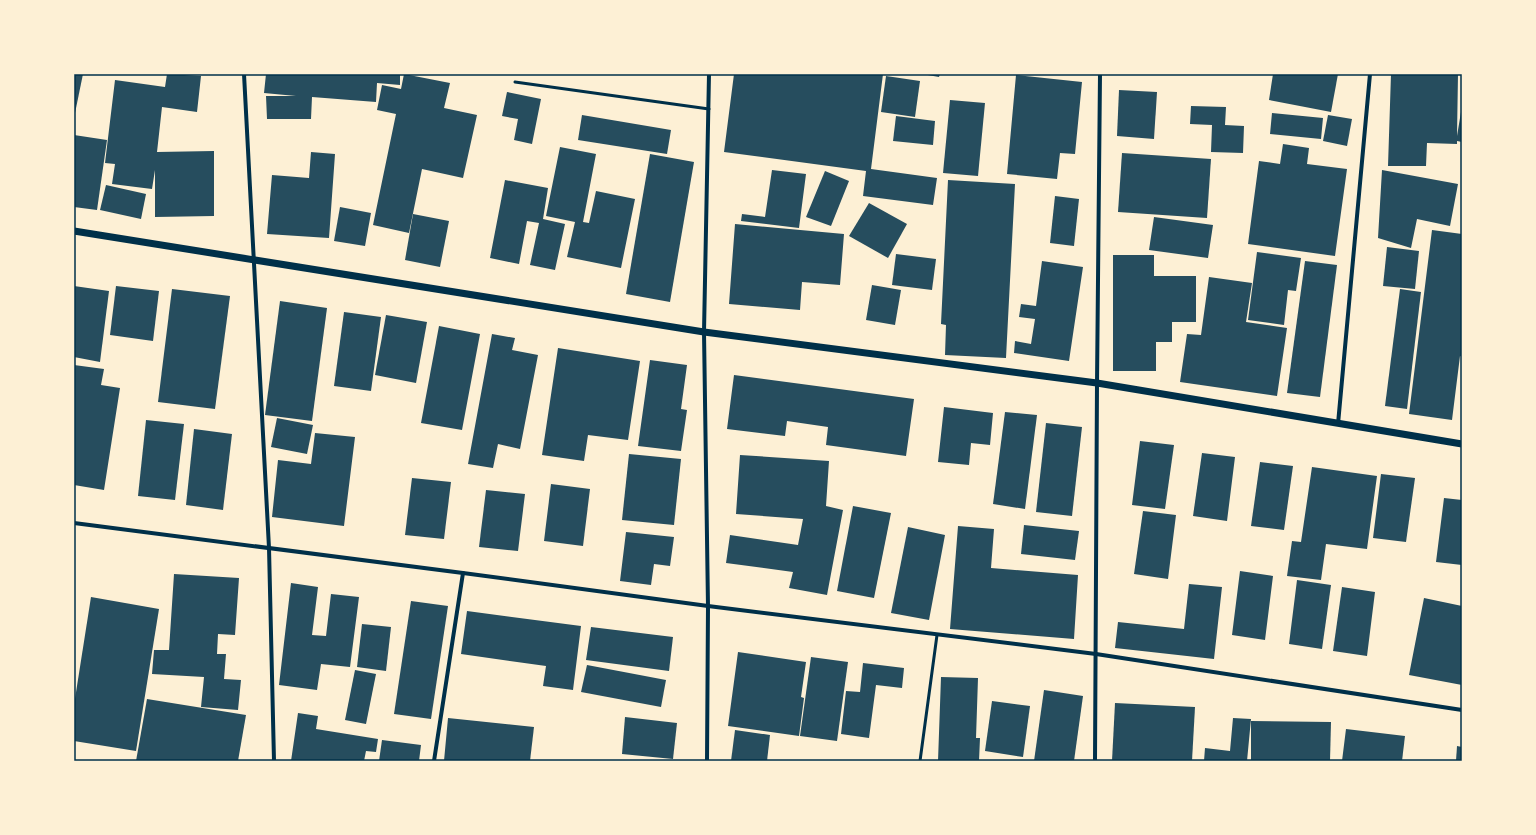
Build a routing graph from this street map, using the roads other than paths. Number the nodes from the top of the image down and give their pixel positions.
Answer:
1 (244, 74) edge
2 (709, 74) edge
3 (1100, 74) edge
4 (1370, 74) edge
5 (514, 82) dead end
6 (709, 110) junction
7 (74, 231) edge
8 (253, 259) junction
9 (704, 332) junction
10 (1097, 383) junction
11 (1338, 424) junction
12 (1462, 444) edge
13 (74, 523) edge
14 (269, 548) junction
15 (463, 573) junction
16 (708, 606) junction
17 (937, 635) junction
18 (1096, 654) junction
19 (1462, 710) edge
20 (274, 761) edge
21 (434, 761) edge
22 (708, 761) edge
23 (920, 761) edge
24 (1095, 761) edge

1 - 8 street
2 - 6 street
3 - 10 street
4 - 11 street
5 - 6 lane
6 - 9 street
7 - 8 street
8 - 9 street
8 - 14 street
9 - 10 street
9 - 16 street
10 - 11 street
10 - 18 street
11 - 12 street
13 - 14 street
14 - 15 street
14 - 20 street
15 - 16 street
15 - 21 street
16 - 17 street
16 - 22 street
17 - 18 street
17 - 23 lane
18 - 19 street
18 - 24 street

